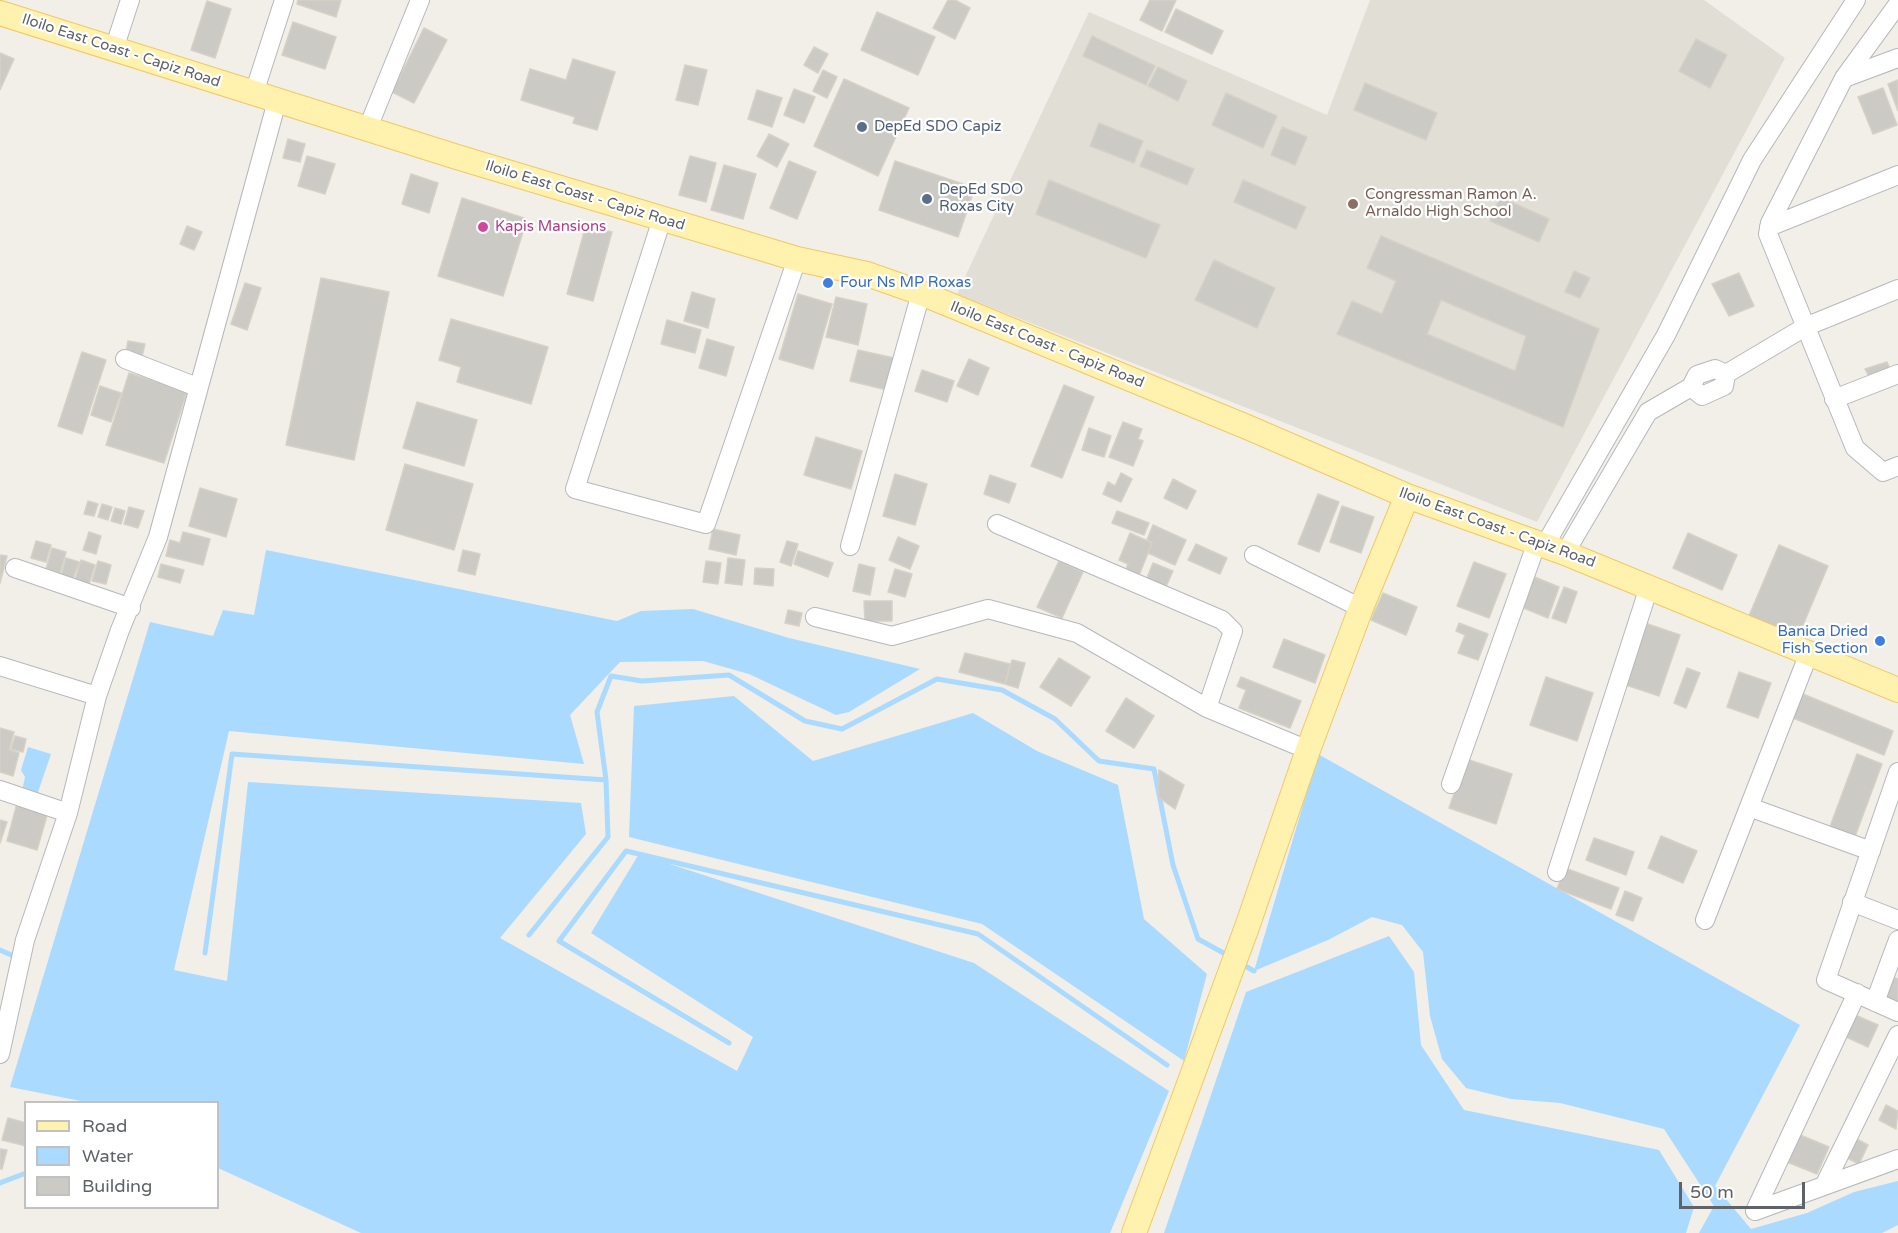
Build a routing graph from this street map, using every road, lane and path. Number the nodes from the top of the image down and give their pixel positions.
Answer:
1 (130, 0) edge
2 (284, 0) edge
3 (420, 0) edge
4 (1856, 0) edge
5 (1898, 4) edge
6 (0, 13) edge
7 (114, 49) junction
8 (1898, 58) edge
9 (1844, 78) junction
10 (254, 93) junction
11 (277, 101) junction
12 (368, 130) junction
13 (1898, 175) edge
14 (662, 219) junction
15 (1769, 227) junction
16 (797, 259) junction
17 (1898, 289) edge
18 (921, 293) junction
19 (1805, 327) junction
20 (125, 359) dead end
21 (1898, 374) edge
22 (197, 387) junction
23 (1834, 399) junction
24 (1898, 466) edge
25 (1407, 496) junction
26 (998, 524) dead end
27 (850, 546) dead end
28 (1549, 547) junction
29 (1254, 555) dead end
30 (15, 568) dead end
31 (1649, 587) junction
32 (131, 608) junction
33 (1361, 608) junction
34 (815, 617) dead end
35 (1809, 653) junction
36 (0, 666) edge
37 (1898, 690) edge
38 (97, 696) junction
39 (1207, 708) junction
40 (1308, 750) junction
41 (1898, 772) edge
42 (1450, 784) dead end
43 (0, 790) edge
44 (1749, 807) junction
45 (68, 813) junction
46 (1871, 851) junction
47 (1557, 872) dead end
48 (1852, 902) junction
49 (1705, 920) dead end
50 (1898, 920) edge
51 (1898, 940) edge
52 (1857, 993) junction
53 (1875, 1002) junction
54 (1898, 1012) edge
55 (1898, 1035) edge
56 (0, 1054) edge
57 (1898, 1159) edge
58 (1825, 1184) junction
59 (1134, 1233) edge

1 - 7 street
2 - 10 street
3 - 12 street
4 - 28 street
5 - 9 street
6 - 7 main road, Iloilo East Coast - Capiz Road
7 - 10 main road, Iloilo East Coast - Capiz Road
8 - 9 street
9 - 15 street
10 - 11 main road, Iloilo East Coast - Capiz Road
11 - 12 main road, Iloilo East Coast - Capiz Road
11 - 22 street
12 - 14 main road, Iloilo East Coast - Capiz Road
13 - 15 street
14 - 16 main road, Iloilo East Coast - Capiz Road
14 - 16 street
15 - 19 street
16 - 18 main road, Iloilo East Coast - Capiz Road
17 - 19 street
18 - 25 main road, Iloilo East Coast - Capiz Road
18 - 27 street
19 - 23 street
19 - 28 street
20 - 22 street
21 - 23 street
22 - 32 street
23 - 24 street
25 - 28 main road, Iloilo East Coast - Capiz Road
25 - 33 main road
26 - 39 street
28 - 31 main road, Iloilo East Coast - Capiz Road
28 - 42 street
29 - 33 street
30 - 32 street
31 - 35 main road, Iloilo East Coast - Capiz Road
31 - 47 street
32 - 38 street
33 - 40 main road
34 - 39 street
35 - 37 main road, Iloilo East Coast - Capiz Road
35 - 44 street
36 - 38 street
38 - 45 street
39 - 40 street
40 - 59 main road
41 - 46 street
43 - 45 street
44 - 46 street
44 - 49 street
45 - 56 street
46 - 48 street
48 - 50 street
48 - 52 street
51 - 53 street
52 - 53 street
52 - 58 street
53 - 54 street
55 - 58 street
57 - 58 street

